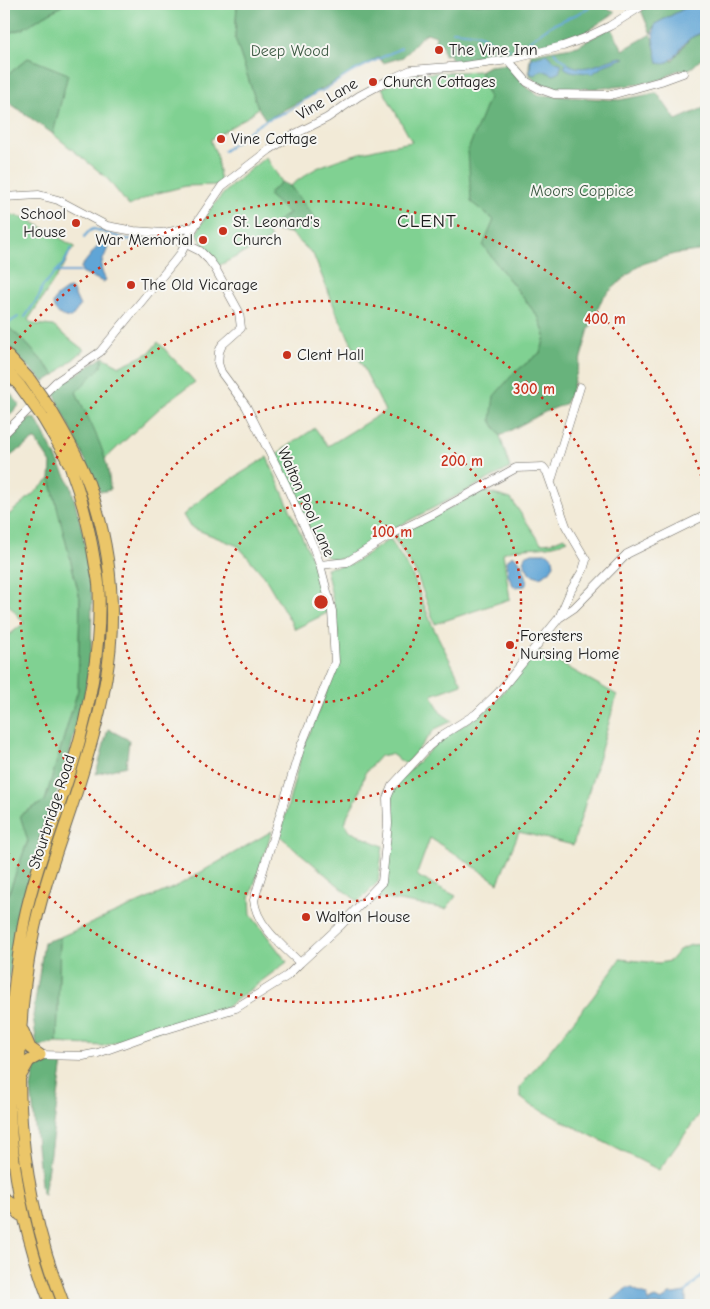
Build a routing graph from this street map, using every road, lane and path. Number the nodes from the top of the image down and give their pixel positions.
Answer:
1 (645, 4) edge
2 (508, 60) junction
3 (683, 73) dead end
4 (4, 197) edge
5 (194, 227) junction
6 (164, 233) junction
7 (186, 245) junction
8 (4, 352) edge
9 (4, 368) edge
10 (25, 383) junction
11 (580, 387) dead end
12 (4, 434) edge
13 (550, 483) junction
14 (706, 515) edge
15 (320, 565) junction
16 (559, 618) junction
17 (300, 963) junction
18 (21, 1025) junction
19 (40, 1055) junction
20 (19, 1079) junction
21 (15, 1173) junction
22 (4, 1191) edge
23 (4, 1198) edge
24 (24, 1221) junction
25 (51, 1305) edge
26 (64, 1305) edge

1 - 2 street, Vine Lane
2 - 3 street
2 - 5 street, Vine Lane
4 - 6 street
5 - 6 street
5 - 7 street, Vine Lane
6 - 7 street
7 - 12 street, Vine Lane
7 - 15 street, Walton Pool Lane
8 - 10 highway, Stourbridge Road
9 - 10 highway, Stourbridge Road
10 - 18 highway, Stourbridge Road, bridge
10 - 21 highway, Stourbridge Road, bridge
11 - 13 street
13 - 15 street
13 - 16 street
14 - 16 street
15 - 17 street, Walton Pool Lane
16 - 17 street
17 - 19 street
18 - 19 highway
18 - 20 highway, Stourbridge Road
19 - 20 highway
20 - 26 highway, Stourbridge Road
21 - 22 highway
21 - 24 highway, Stourbridge Road
23 - 24 highway
24 - 25 highway, Stourbridge Road

